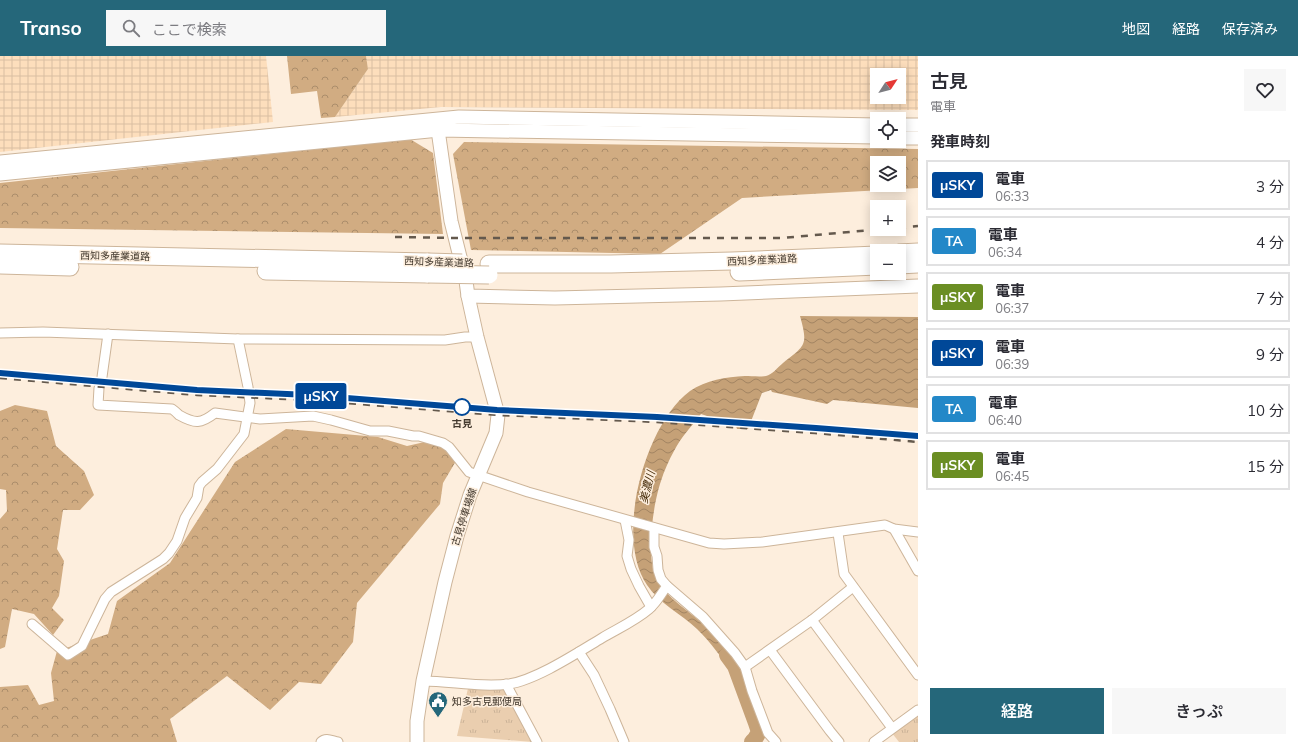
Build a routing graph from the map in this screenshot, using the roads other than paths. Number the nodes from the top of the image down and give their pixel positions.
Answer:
1 (438, 124) junction
2 (870, 125) edge
3 (906, 125) edge
4 (918, 126) edge
5 (870, 137) edge
6 (906, 138) edge
7 (918, 138) edge
8 (0, 162) edge
9 (0, 174) edge
10 (918, 252) edge
11 (0, 253) edge
12 (906, 253) edge
13 (870, 254) edge
14 (918, 264) edge
15 (0, 265) edge
16 (906, 265) edge
17 (870, 266) edge
18 (428, 268) junction
19 (489, 270) junction
20 (918, 286) edge
21 (468, 296) junction
22 (0, 333) edge
23 (108, 334) junction
24 (477, 337) junction
25 (238, 339) junction
26 (102, 377) dead end
27 (99, 388) dead end
28 (246, 418) junction
29 (479, 475) junction
30 (625, 520) junction
31 (654, 528) junction
32 (894, 529) junction
33 (838, 532) junction
34 (918, 532) edge
35 (918, 571) edge
36 (667, 587) junction
37 (853, 587) junction
38 (655, 604) junction
39 (812, 620) junction
40 (32, 624) dead end
41 (770, 650) junction
42 (579, 652) junction
43 (745, 667) junction
44 (918, 675) edge
45 (423, 681) junction
46 (506, 684) junction
47 (918, 710) edge
48 (892, 728) junction
49 (321, 742) edge
50 (338, 742) edge
51 (416, 742) edge
52 (537, 742) edge
53 (624, 742) edge
54 (776, 742) edge
55 (839, 742) edge
56 (874, 742) edge

1 - 2 street
1 - 5 street
1 - 8 street
1 - 9 street
1 - 21 street, 古見停車場線
3 - 4 street
6 - 7 street
10 - 12 highway
11 - 18 highway, 西知多産業道路
13 - 19 highway, 西知多産業道路
14 - 16 highway
15 - 18 highway, 西知多産業道路
17 - 19 highway, 西知多産業道路
18 - 19 highway, 西知多産業道路, bridge
20 - 21 street
21 - 24 street, 古見停車場線
22 - 23 street
23 - 25 street
23 - 26 street
24 - 25 street
24 - 29 street, 古見停車場線
25 - 28 street
27 - 28 street
28 - 29 street
28 - 40 street
29 - 30 street
29 - 45 street, 古見停車場線
30 - 31 street
30 - 38 street
31 - 33 street
31 - 36 street
32 - 33 street
32 - 34 street
32 - 35 street
33 - 37 street
36 - 38 street
36 - 43 street
37 - 39 street
37 - 44 street
38 - 42 street
39 - 41 street
39 - 48 street
41 - 43 street
41 - 55 street
42 - 46 street
42 - 53 street
43 - 54 street
45 - 46 street
45 - 51 street, 古見停車場線
46 - 52 street
47 - 48 street
48 - 56 street
49 - 50 street

